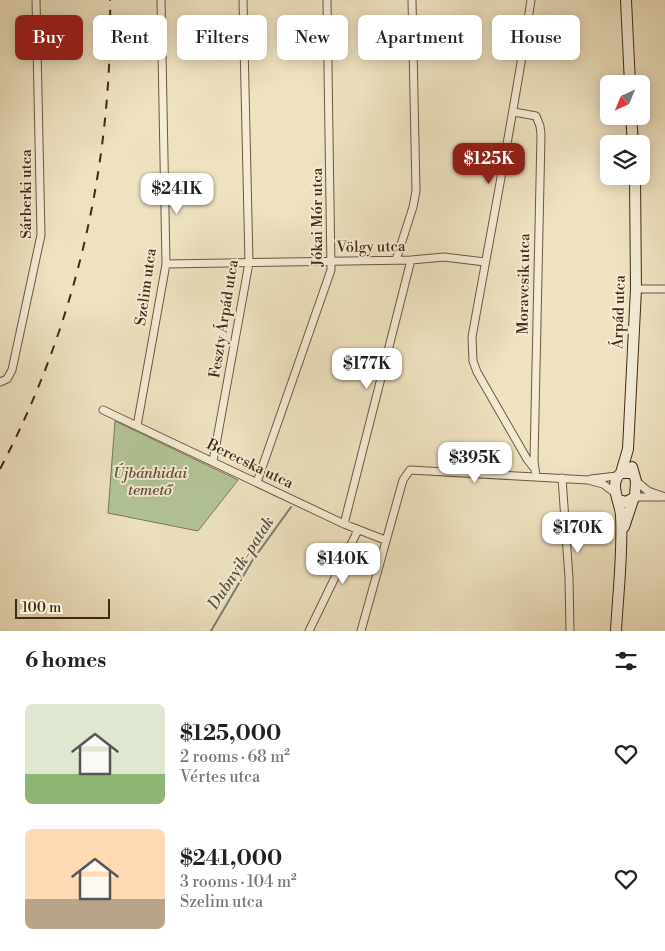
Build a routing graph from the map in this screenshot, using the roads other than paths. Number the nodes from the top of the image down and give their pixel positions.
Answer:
1 (36, 0) edge
2 (161, 0) edge
3 (243, 0) edge
4 (327, 0) edge
5 (412, 0) edge
6 (531, 0) edge
7 (626, 0) edge
8 (630, 75) edge
9 (514, 112) junction
10 (635, 185) edge
11 (396, 260) junction
12 (412, 260) junction
13 (332, 262) junction
14 (485, 262) junction
15 (249, 263) junction
16 (166, 264) junction
17 (636, 289) junction
18 (665, 289) edge
19 (2, 382) edge
20 (103, 410) dead end
21 (137, 426) junction
22 (628, 449) junction
23 (213, 461) junction
24 (534, 468) junction
25 (619, 474) junction
26 (536, 476) junction
27 (634, 477) junction
28 (562, 478) junction
29 (588, 480) junction
30 (257, 482) junction
31 (617, 496) junction
32 (665, 497) edge
33 (634, 499) junction
34 (344, 524) junction
35 (358, 530) junction
36 (385, 540) junction
37 (621, 546) junction
38 (309, 631) edge
39 (361, 631) edge
40 (570, 631) edge
41 (616, 631) edge

1 - 19 street, Sárberki utca
2 - 16 street, Szelim utca
3 - 15 street, Feszty Árpád utca
4 - 13 street, Jókai Mór utca
5 - 11 street
6 - 9 street
7 - 8 street
9 - 14 street
9 - 24 street, Moravcsik utca
10 - 17 street, Árpád utca
11 - 12 street, Völgy utca
11 - 13 street, Völgy utca
12 - 14 street, Völgy utca
12 - 34 street
13 - 15 street, Völgy utca
13 - 30 street, Jókai Mór utca
14 - 24 street
15 - 16 street, Völgy utca
15 - 23 street, Feszty Árpád utca
16 - 21 street, Szelim utca
17 - 18 street
17 - 22 street, Árpád utca
20 - 21 street, Berecska utca
21 - 23 street, Berecska utca
22 - 25 street, Árpád utca
22 - 27 street, Árpád utca
23 - 30 street, Berecska utca
24 - 26 street, Moravcsik utca
25 - 27 street
25 - 29 street
25 - 31 street, Árpád utca
26 - 28 street
26 - 36 street
27 - 32 street
27 - 33 street, Árpád utca
28 - 29 street
28 - 40 street
29 - 31 street
30 - 34 street, Berecska utca
31 - 33 street
31 - 37 street, Árpád utca
32 - 33 street
33 - 37 street, Árpád utca
34 - 35 street, Berecska utca
35 - 36 street, Berecska utca
35 - 38 street
36 - 39 street
37 - 41 street

